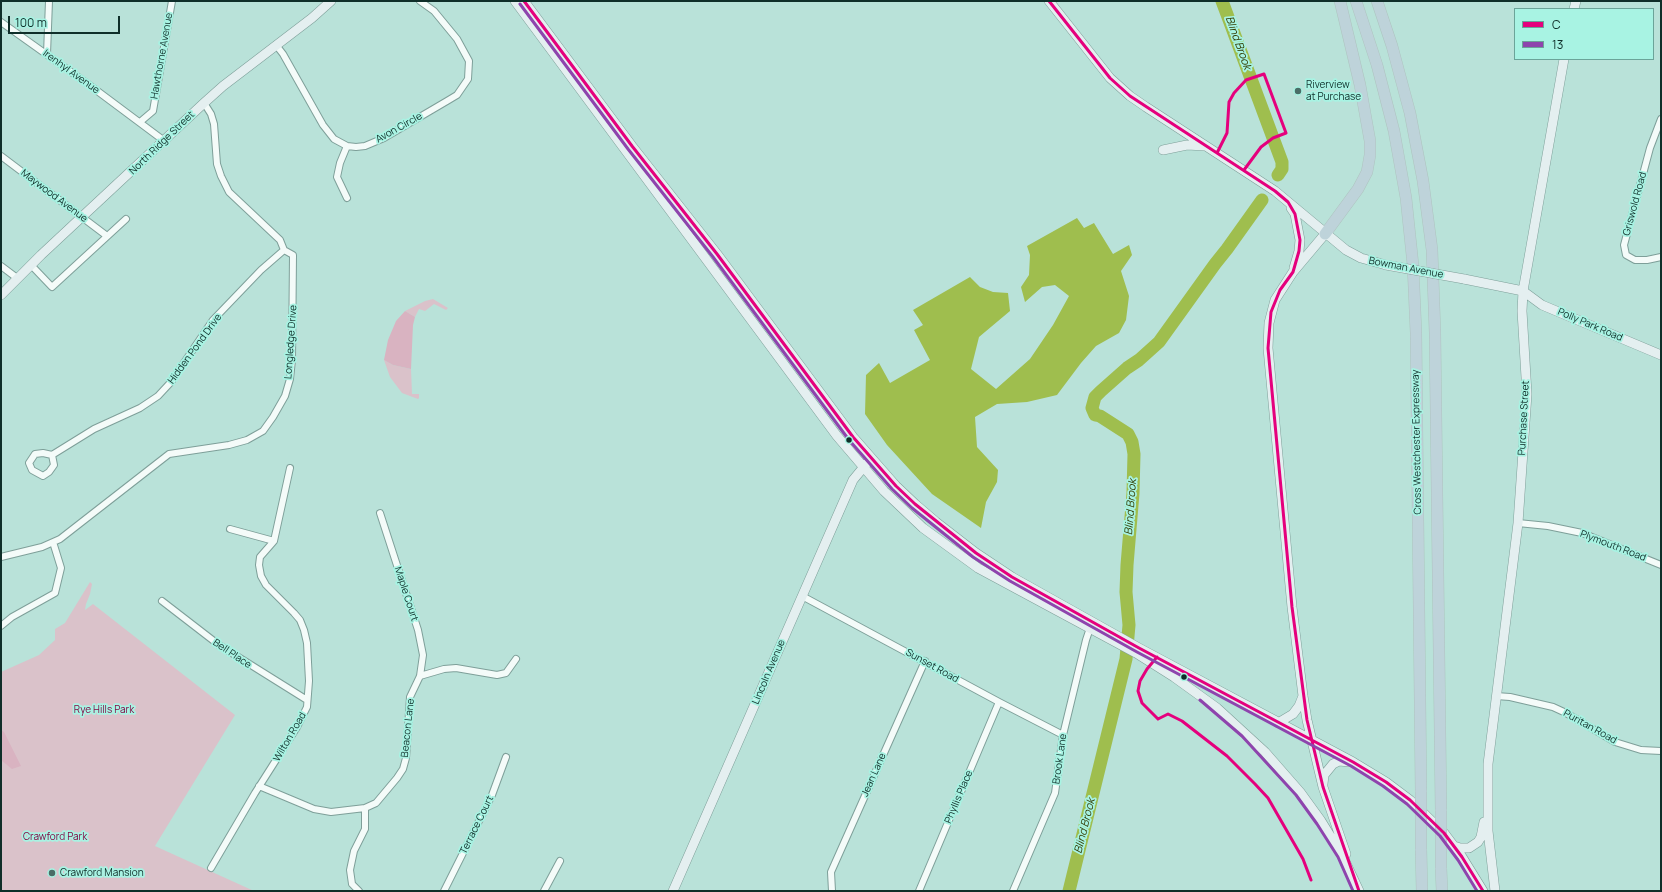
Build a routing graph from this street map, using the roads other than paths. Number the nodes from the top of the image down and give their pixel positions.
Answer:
1 (49, 1) edge
2 (172, 1) edge
3 (331, 1) edge
4 (420, 1) edge
5 (515, 1) edge
6 (524, 1) edge
7 (1049, 1) edge
8 (1340, 1) edge
9 (1356, 1) edge
10 (1377, 1) edge
11 (1, 22) edge
12 (276, 45) junction
13 (47, 54) junction
14 (1564, 60) edge
15 (204, 103) junction
16 (1661, 119) edge
17 (140, 122) junction
18 (163, 140) junction
19 (347, 146) junction
20 (1206, 146) junction
21 (1163, 150) dead end
22 (1, 156) edge
23 (347, 198) dead end
24 (1288, 202) junction
25 (82, 218) junction
26 (126, 219) dead end
27 (1325, 234) junction
28 (107, 236) junction
29 (284, 250) junction
30 (1661, 257) edge
31 (31, 265) junction
32 (1, 266) edge
33 (1293, 272) junction
34 (17, 278) junction
35 (1523, 291) junction
36 (1, 295) edge
37 (1661, 355) edge
38 (52, 455) dead end
39 (871, 457) junction
40 (290, 468) dead end
41 (863, 468) junction
42 (380, 513) dead end
43 (1518, 522) junction
44 (230, 529) dead end
45 (274, 541) junction
46 (53, 542) junction
47 (1, 556) edge
48 (1661, 565) edge
49 (802, 596) junction
50 (162, 601) dead end
51 (1, 626) edge
52 (1091, 626) junction
53 (1139, 652) junction
54 (516, 659) dead end
55 (925, 661) junction
56 (420, 676) junction
57 (1303, 696) junction
58 (1496, 696) junction
59 (307, 700) junction
60 (999, 702) junction
61 (1278, 723) junction
62 (1063, 734) junction
63 (1312, 740) junction
64 (1661, 750) edge
65 (506, 757) dead end
66 (1353, 762) junction
67 (1488, 779) junction
68 (259, 786) junction
69 (1323, 786) junction
70 (365, 808) junction
71 (1454, 846) junction
72 (560, 862) dead end
73 (211, 868) dead end
74 (1354, 880) junction
75 (359, 891) edge
76 (444, 891) edge
77 (544, 891) edge
78 (673, 891) edge
79 (832, 891) edge
80 (919, 891) edge
81 (1013, 891) edge
82 (1359, 891) edge
83 (1422, 891) edge
84 (1442, 891) edge
85 (1483, 891) edge
86 (1495, 891) edge

1 - 13 street
2 - 17 street, Hawthorne Avenue
3 - 12 main road, North Ridge Street
4 - 19 street, Avon Circle
5 - 41 main road
6 - 39 main road
7 - 20 main road, Bowman Avenue
8 - 27 highway
9 - 83 highway, Cross Westchester Expressway, bridge
10 - 84 highway, Cross Westchester Expressway, bridge
11 - 13 street, Irenhyl Avenue
12 - 15 main road, North Ridge Street
12 - 19 street
13 - 17 street, Irenhyl Avenue
14 - 35 main road, Purchase Street
15 - 18 main road, North Ridge Street
15 - 29 street, Longledge Drive
16 - 30 street, Griswold Road
17 - 18 street
18 - 25 main road, North Ridge Street
19 - 23 street
20 - 21 main road
20 - 24 main road, Bowman Avenue
22 - 25 street, Maywood Avenue
24 - 27 main road, Bowman Avenue
24 - 33 main road
25 - 28 street, Maywood Avenue
25 - 31 main road, North Ridge Street
26 - 28 street
27 - 33 main road
27 - 35 main road, Bowman Avenue, bridge
28 - 31 street
29 - 38 street, Hidden Pond Drive
29 - 46 street, Longledge Drive
31 - 34 main road, North Ridge Street
32 - 34 street
33 - 57 main road
34 - 36 main road, North Ridge Street
35 - 37 main road, Polly Park Road
35 - 43 main road, Purchase Street
39 - 41 main road, Lincoln Avenue
39 - 52 main road
40 - 45 street, Wilton Road
41 - 49 main road, Lincoln Avenue
41 - 52 main road
42 - 56 street, Maple Court
43 - 48 street, Plymouth Road
43 - 58 main road, Purchase Street
44 - 45 street
45 - 59 street, Wilton Road
46 - 47 street, Longledge Drive
46 - 51 street
49 - 55 street, Sunset Road
49 - 78 main road, Lincoln Avenue
50 - 59 street, Bell Place
52 - 53 main road
52 - 62 street, Brook Lane
53 - 61 main road
53 - 74 main road
54 - 56 street
55 - 60 street, Sunset Road
55 - 79 street, Jean Lane
56 - 70 street, Beacon Lane
57 - 61 main road
57 - 63 main road
58 - 64 street, Puritan Road
58 - 67 main road, Purchase Street
59 - 68 street, Wilton Road
60 - 62 street, Sunset Road
60 - 80 street, Phyllis Place
61 - 63 main road
62 - 81 street, Brook Lane
63 - 66 main road
63 - 69 main road
65 - 76 street, Terrace Court
66 - 69 main road
66 - 71 main road
67 - 71 main road
67 - 86 main road
68 - 70 street, Beacon Lane
68 - 73 street, Wilton Road
69 - 74 main road
70 - 75 street
71 - 85 main road
72 - 77 street
74 - 82 main road

